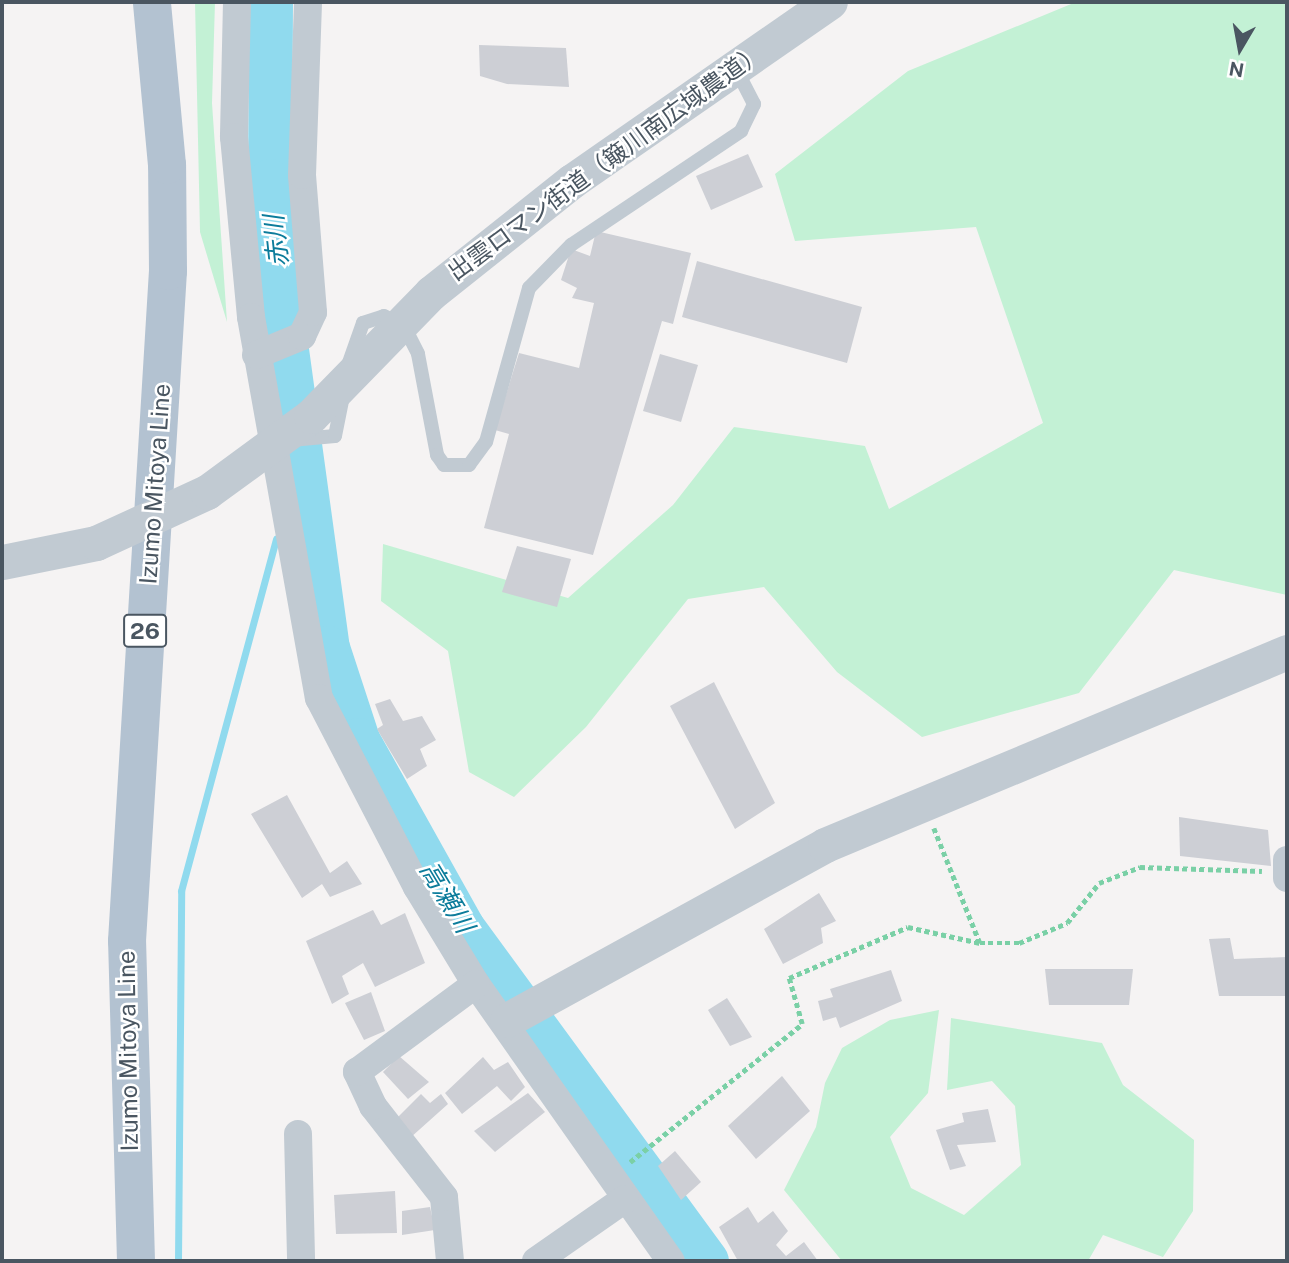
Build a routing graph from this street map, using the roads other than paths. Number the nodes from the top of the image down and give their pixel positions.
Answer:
1 (152, 2) edge
2 (237, 2) edge
3 (308, 2) edge
4 (830, 2) edge
5 (734, 66) junction
6 (263, 353) junction
7 (282, 439) junction
8 (2, 562) edge
9 (1287, 652) edge
10 (476, 984) junction
11 (521, 1013) junction
12 (298, 1134) dead end
13 (625, 1199) junction
14 (136, 1261) edge
15 (301, 1261) edge
16 (450, 1261) edge
17 (536, 1261) edge
18 (671, 1261) edge

1 - 14 main road, Izumo Mitoya Line / 26
2 - 6 street
3 - 6 street
4 - 5 street, 出雲ロマン街道（簸川南広域農道）
5 - 7 lane
5 - 8 street, 出雲ロマン街道（簸川南広域農道）, bridge
6 - 7 street
7 - 10 street
9 - 11 street
10 - 11 street
10 - 16 street
11 - 13 street
12 - 15 street
13 - 17 street
13 - 18 street

